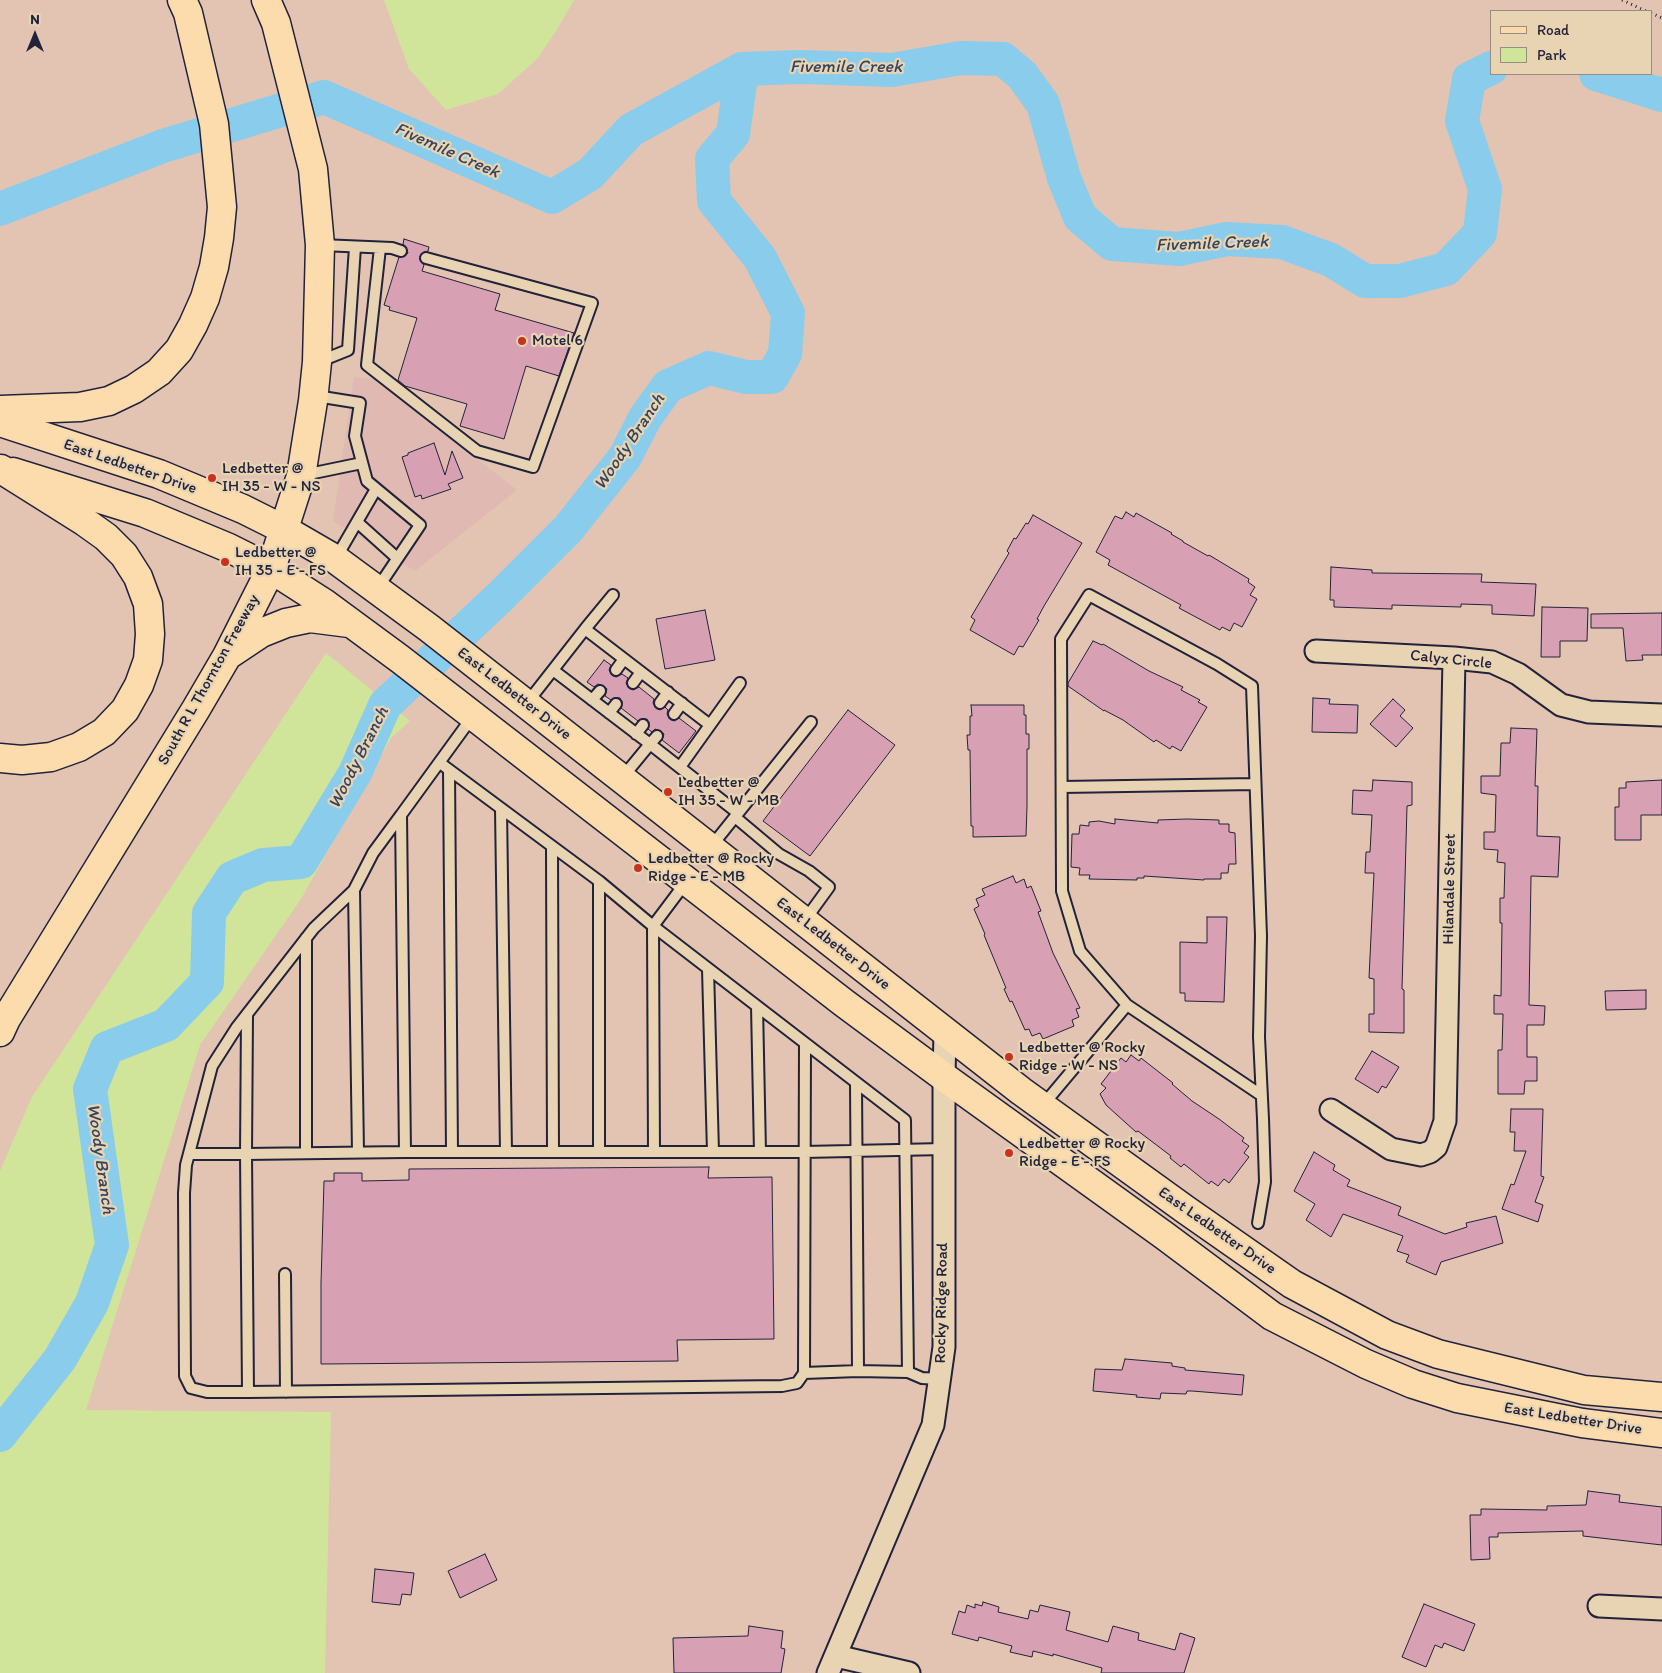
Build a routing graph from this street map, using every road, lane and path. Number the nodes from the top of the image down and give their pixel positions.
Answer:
1 (1622, 0) edge
2 (185, 7) edge
3 (1644, 10) edge
4 (271, 12) edge
5 (320, 245) junction
6 (355, 247) junction
7 (380, 248) junction
8 (401, 251) dead end
9 (426, 258) dead end
10 (317, 362) junction
11 (313, 395) junction
12 (0, 410) edge
13 (0, 422) edge
14 (362, 463) junction
15 (0, 469) edge
16 (301, 476) junction
17 (376, 489) junction
18 (357, 522) junction
19 (285, 530) junction
20 (397, 558) junction
21 (335, 559) junction
22 (271, 569) junction
23 (376, 590) junction
24 (613, 595) dead end
25 (354, 624) junction
26 (585, 629) junction
27 (1316, 651) dead end
28 (227, 656) junction
29 (1454, 658) junction
30 (624, 659) junction
31 (553, 670) junction
32 (616, 670) dead end
33 (641, 672) junction
34 (633, 683) dead end
35 (740, 683) dead end
36 (600, 691) dead end
37 (668, 692) junction
38 (592, 700) junction
39 (660, 703) dead end
40 (682, 703) junction
41 (527, 704) junction
42 (616, 704) dead end
43 (467, 710) junction
44 (609, 713) junction
45 (674, 714) dead end
46 (1662, 716) edge
47 (810, 722) dead end
48 (643, 725) dead end
49 (710, 725) junction
50 (636, 734) junction
51 (502, 737) junction
52 (654, 740) junction
53 (0, 758) edge
54 (440, 763) junction
55 (680, 767) junction
56 (450, 770) junction
57 (622, 779) junction
58 (1255, 784) junction
59 (1062, 787) junction
60 (502, 808) junction
61 (736, 815) junction
62 (401, 816) junction
63 (552, 846) junction
64 (710, 848) junction
65 (598, 881) junction
66 (686, 881) junction
67 (354, 890) junction
68 (804, 921) junction
69 (653, 926) junction
70 (306, 938) junction
71 (708, 969) junction
72 (1127, 1005) junction
73 (757, 1006) junction
74 (246, 1015) junction
75 (0, 1032) edge
76 (945, 1032) junction
77 (805, 1043) junction
78 (944, 1077) junction
79 (856, 1083) junction
80 (1262, 1095) junction
81 (1042, 1106) junction
82 (1331, 1110) dead end
83 (944, 1149) junction
84 (906, 1150) junction
85 (857, 1151) junction
86 (306, 1152) junction
87 (358, 1152) junction
88 (406, 1152) junction
89 (452, 1152) junction
90 (506, 1152) junction
91 (553, 1152) junction
92 (599, 1152) junction
93 (654, 1152) junction
94 (713, 1152) junction
95 (760, 1152) junction
96 (804, 1152) junction
97 (189, 1154) junction
98 (246, 1154) junction
99 (1258, 1223) dead end
100 (285, 1274) dead end
101 (1292, 1284) junction
102 (1272, 1316) junction
103 (858, 1371) junction
104 (908, 1372) junction
105 (804, 1373) junction
106 (939, 1379) junction
107 (248, 1392) junction
108 (286, 1392) junction
109 (1659, 1397) edge
110 (1655, 1432) edge
111 (1599, 1606) dead end
112 (1662, 1609) edge
113 (832, 1665) edge
114 (910, 1673) edge

1 - 3 path
2 - 12 main road
4 - 5 main road, South R L Thornton Freeway
5 - 6 lane
5 - 10 main road, South R L Thornton Freeway
6 - 7 lane
6 - 10 lane
7 - 8 lane
7 - 9 lane
10 - 11 main road, South R L Thornton Freeway
11 - 14 lane
11 - 16 main road, South R L Thornton Freeway
13 - 19 main road, East Ledbetter Drive
14 - 16 lane
14 - 17 lane
15 - 22 main road, East Ledbetter Drive
15 - 53 main road
16 - 19 main road, South R L Thornton Freeway
17 - 18 lane
17 - 20 lane
18 - 20 lane
18 - 21 lane
19 - 21 main road, East Ledbetter Drive
19 - 22 main road, South R L Thornton Freeway
20 - 23 lane
21 - 23 main road, East Ledbetter Drive
22 - 25 main road, East Ledbetter Drive
22 - 28 main road, South R L Thornton Freeway
23 - 41 main road, East Ledbetter Drive
24 - 26 lane
25 - 28 main road
25 - 43 main road, East Ledbetter Drive
26 - 30 lane
26 - 31 lane
27 - 29 street, Calyx Circle
28 - 75 main road, South R L Thornton Freeway
29 - 46 street, Calyx Circle
29 - 82 street, Hilandale Street
30 - 32 lane
30 - 33 lane
31 - 38 lane
31 - 41 lane
33 - 34 lane
33 - 37 lane
35 - 49 lane
36 - 38 lane
37 - 39 lane
37 - 40 lane
38 - 44 lane
40 - 45 lane
40 - 49 lane
41 - 51 main road
41 - 57 main road, East Ledbetter Drive
42 - 44 lane
43 - 51 main road, East Ledbetter Drive
43 - 54 lane
44 - 50 lane
47 - 61 lane
48 - 50 lane
49 - 55 lane
50 - 52 lane
51 - 66 main road, East Ledbetter Drive
52 - 55 lane
52 - 57 lane
54 - 56 lane
54 - 62 lane
55 - 61 lane
56 - 60 lane
56 - 89 lane
57 - 64 main road, East Ledbetter Drive
58 - 59 lane
58 - 59 lane
58 - 80 lane
59 - 72 lane
60 - 63 lane
60 - 90 lane
61 - 64 lane
61 - 68 lane
62 - 67 lane
62 - 88 lane
63 - 65 lane
63 - 91 lane
64 - 66 main road
64 - 68 main road, East Ledbetter Drive
65 - 69 lane
65 - 92 lane
66 - 69 lane
66 - 78 main road, East Ledbetter Drive
67 - 70 lane
67 - 87 lane
68 - 76 main road, East Ledbetter Drive
69 - 71 lane
69 - 93 lane
70 - 74 lane
70 - 86 lane
71 - 73 lane
71 - 94 lane
72 - 80 lane
72 - 81 lane
73 - 77 lane
73 - 95 lane
74 - 97 lane
74 - 98 lane
76 - 78 street, Rocky Ridge Road
76 - 81 main road, East Ledbetter Drive
77 - 79 lane
77 - 96 lane
78 - 83 street, Rocky Ridge Road
78 - 102 main road, East Ledbetter Drive
79 - 84 lane
79 - 85 lane
80 - 99 lane
81 - 101 main road, East Ledbetter Drive
83 - 84 lane
83 - 106 street, Rocky Ridge Road
84 - 85 lane
84 - 104 lane
85 - 96 lane
85 - 103 lane
86 - 87 lane
86 - 98 lane
87 - 88 lane
88 - 89 lane
89 - 90 lane
90 - 91 lane
91 - 92 lane
92 - 93 lane
93 - 94 lane
94 - 95 lane
95 - 96 lane
96 - 105 lane
97 - 98 lane
97 - 107 lane
98 - 107 lane
100 - 108 lane
101 - 102 main road
101 - 109 main road, East Ledbetter Drive
102 - 110 main road, East Ledbetter Drive
103 - 104 lane
103 - 105 lane
104 - 106 lane
105 - 108 lane
106 - 113 street, Rocky Ridge Road
107 - 108 lane
109 - 110 main road
111 - 112 street
113 - 114 street

